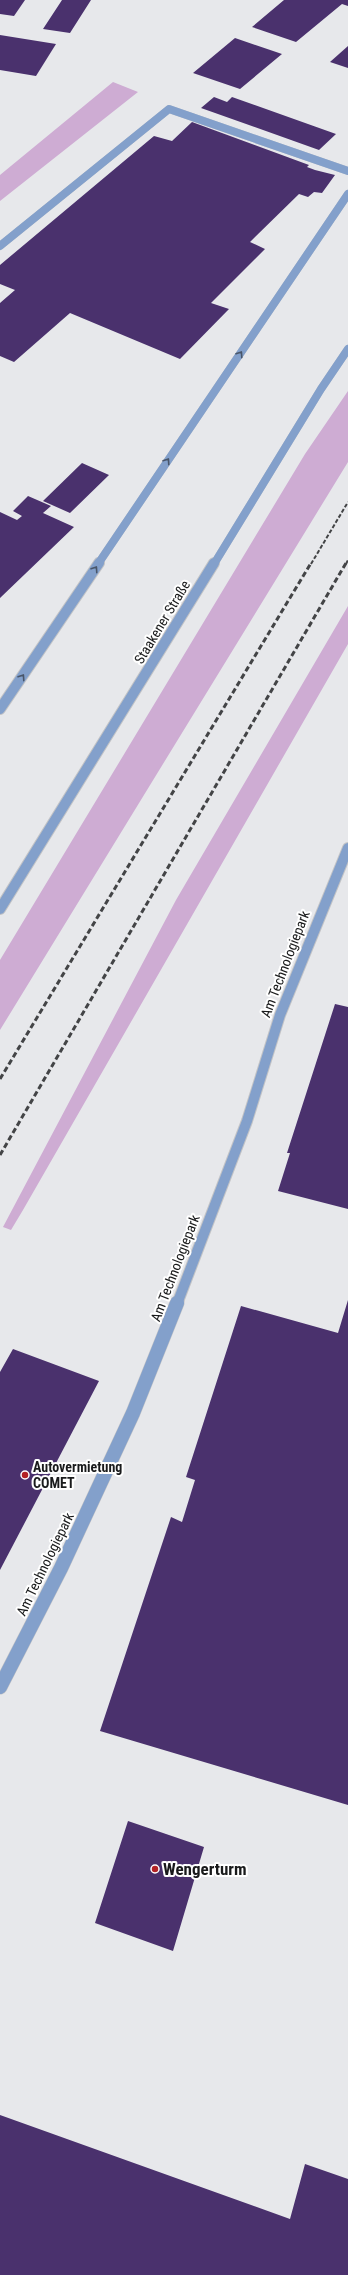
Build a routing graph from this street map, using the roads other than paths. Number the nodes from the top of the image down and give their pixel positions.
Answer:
1 (348, 171) edge
2 (348, 194) edge
3 (0, 246) edge
4 (348, 349) edge
5 (0, 709) edge
6 (348, 848) edge
7 (0, 909) edge
8 (0, 1687) edge

1 - 3 street
5 -> 2 street
4 - 7 street, Staakener Straße
6 - 8 street, Am Technologiepark

